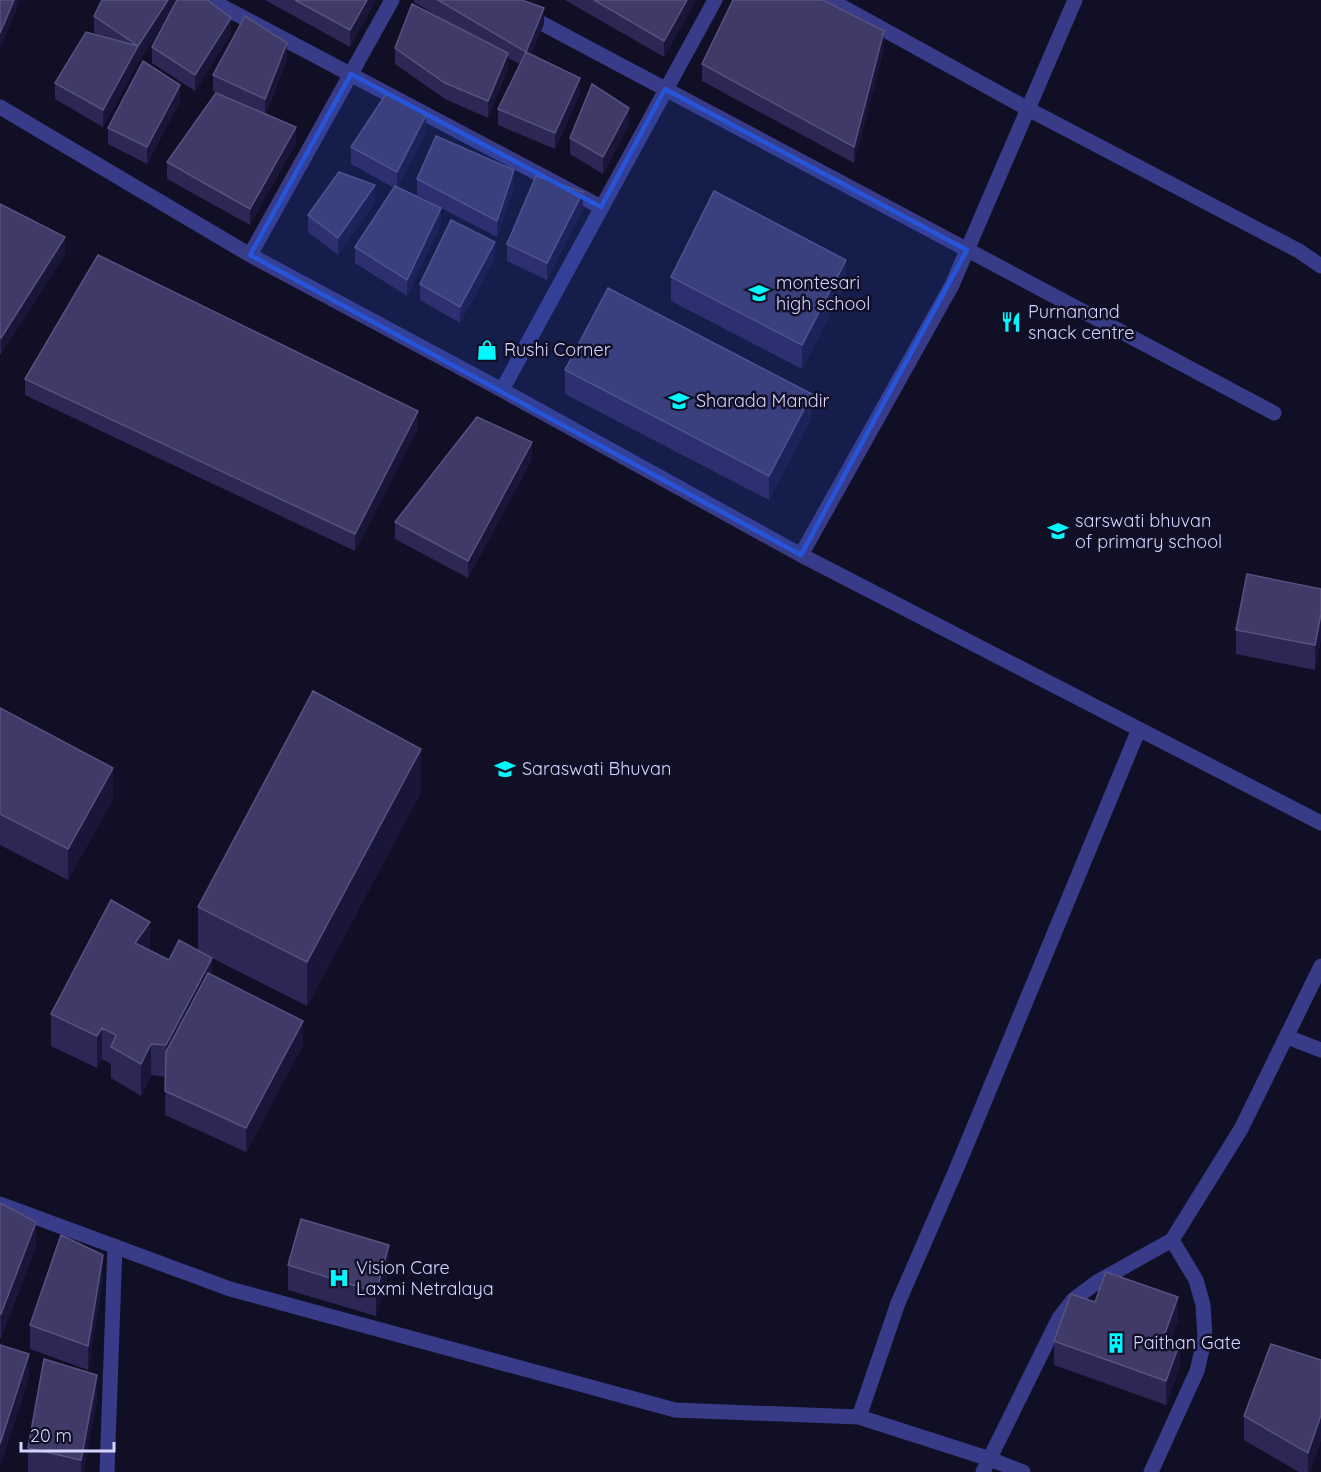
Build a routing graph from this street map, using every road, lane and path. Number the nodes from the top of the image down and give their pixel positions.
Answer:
1 (210, 0) edge
2 (392, 0) edge
3 (498, 0) edge
4 (715, 0) edge
5 (830, 0) edge
6 (1075, 0) edge
7 (351, 74) junction
8 (665, 89) junction
9 (0, 107) edge
10 (1028, 109) junction
11 (602, 207) junction
12 (967, 250) junction
13 (249, 255) junction
14 (1321, 266) edge
15 (502, 390) junction
16 (1274, 413) dead end
17 (801, 555) junction
18 (1139, 729) junction
19 (1321, 823) edge
20 (1321, 966) edge
21 (1287, 1037) junction
22 (1321, 1050) edge
23 (0, 1204) edge
24 (1172, 1240) junction
25 (115, 1246) junction
26 (860, 1417) junction
27 (987, 1466) edge
28 (107, 1472) edge
29 (1023, 1472) edge
30 (1151, 1472) edge

1 - 7 street
2 - 7 street
3 - 8 street
4 - 8 street
5 - 10 street
6 - 10 street
7 - 11 street
7 - 13 street
8 - 11 street
8 - 12 street
9 - 13 street
10 - 12 street
10 - 14 street
11 - 15 street
12 - 16 street
12 - 17 street
13 - 15 street
15 - 17 street
17 - 18 street
18 - 19 street
18 - 26 street
20 - 21 street
21 - 22 street
21 - 24 street
23 - 25 street
24 - 27 street
24 - 30 street
25 - 26 street
25 - 28 street
26 - 27 street
27 - 29 street

